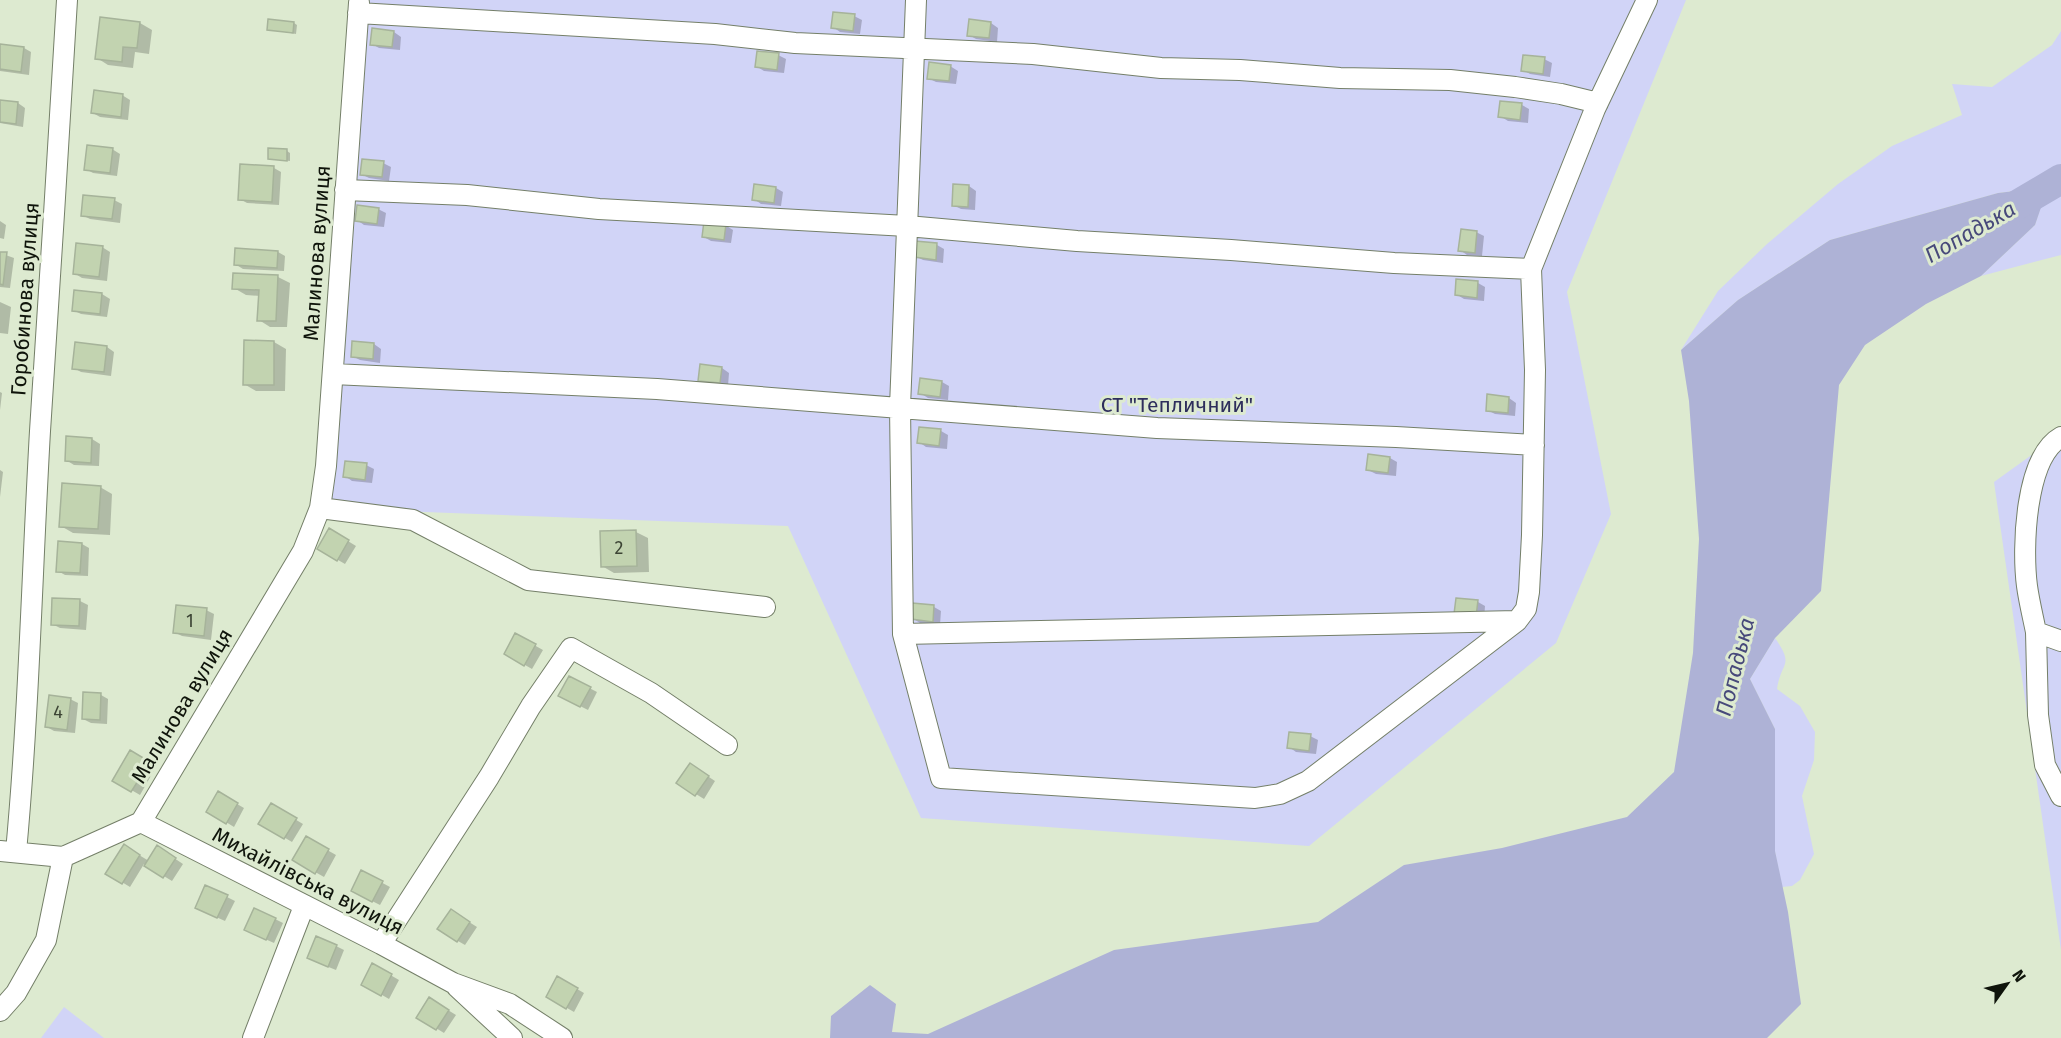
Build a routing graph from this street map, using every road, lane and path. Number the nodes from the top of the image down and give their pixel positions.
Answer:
1 (67, 0) edge
2 (916, 0) edge
3 (1647, 0) edge
4 (358, 7) edge
5 (914, 47) junction
6 (1598, 103) junction
7 (345, 190) junction
8 (907, 226) junction
9 (1531, 269) junction
10 (333, 374) junction
11 (900, 407) junction
12 (2061, 437) edge
13 (1534, 445) junction
14 (320, 508) junction
15 (765, 607) dead end
16 (1517, 621) junction
17 (2036, 632) junction
18 (903, 634) junction
19 (2061, 641) edge
20 (727, 745) dead end
21 (2061, 796) edge
22 (141, 822) junction
23 (8, 852) edge
24 (63, 857) junction
25 (304, 906) junction
26 (381, 944) junction
27 (453, 984) junction
28 (0, 1011) edge
29 (253, 1038) edge
30 (512, 1038) edge
31 (562, 1038) edge

1 - 23 street, Горобинова вулиця
2 - 5 street
3 - 6 street
4 - 5 street
4 - 7 street, Малинова вулиця
5 - 6 street
5 - 8 street
6 - 9 street
7 - 8 street
7 - 10 street, Малинова вулиця
8 - 9 street
8 - 11 street
9 - 13 street
10 - 11 street
10 - 14 street, Малинова вулиця
11 - 13 street
11 - 18 street
12 - 17 street
13 - 16 street
14 - 15 street
14 - 22 street, Малинова вулиця
16 - 18 street
16 - 18 street
17 - 19 street
17 - 21 street
20 - 26 street
22 - 24 street
22 - 25 street, Михайлівська вулиця
23 - 24 street
24 - 28 street
25 - 26 street, Михайлівська вулиця
25 - 29 street
26 - 27 street, Михайлівська вулиця
27 - 30 street, Михайлівська вулиця
27 - 31 street, Михайлівська вулиця

